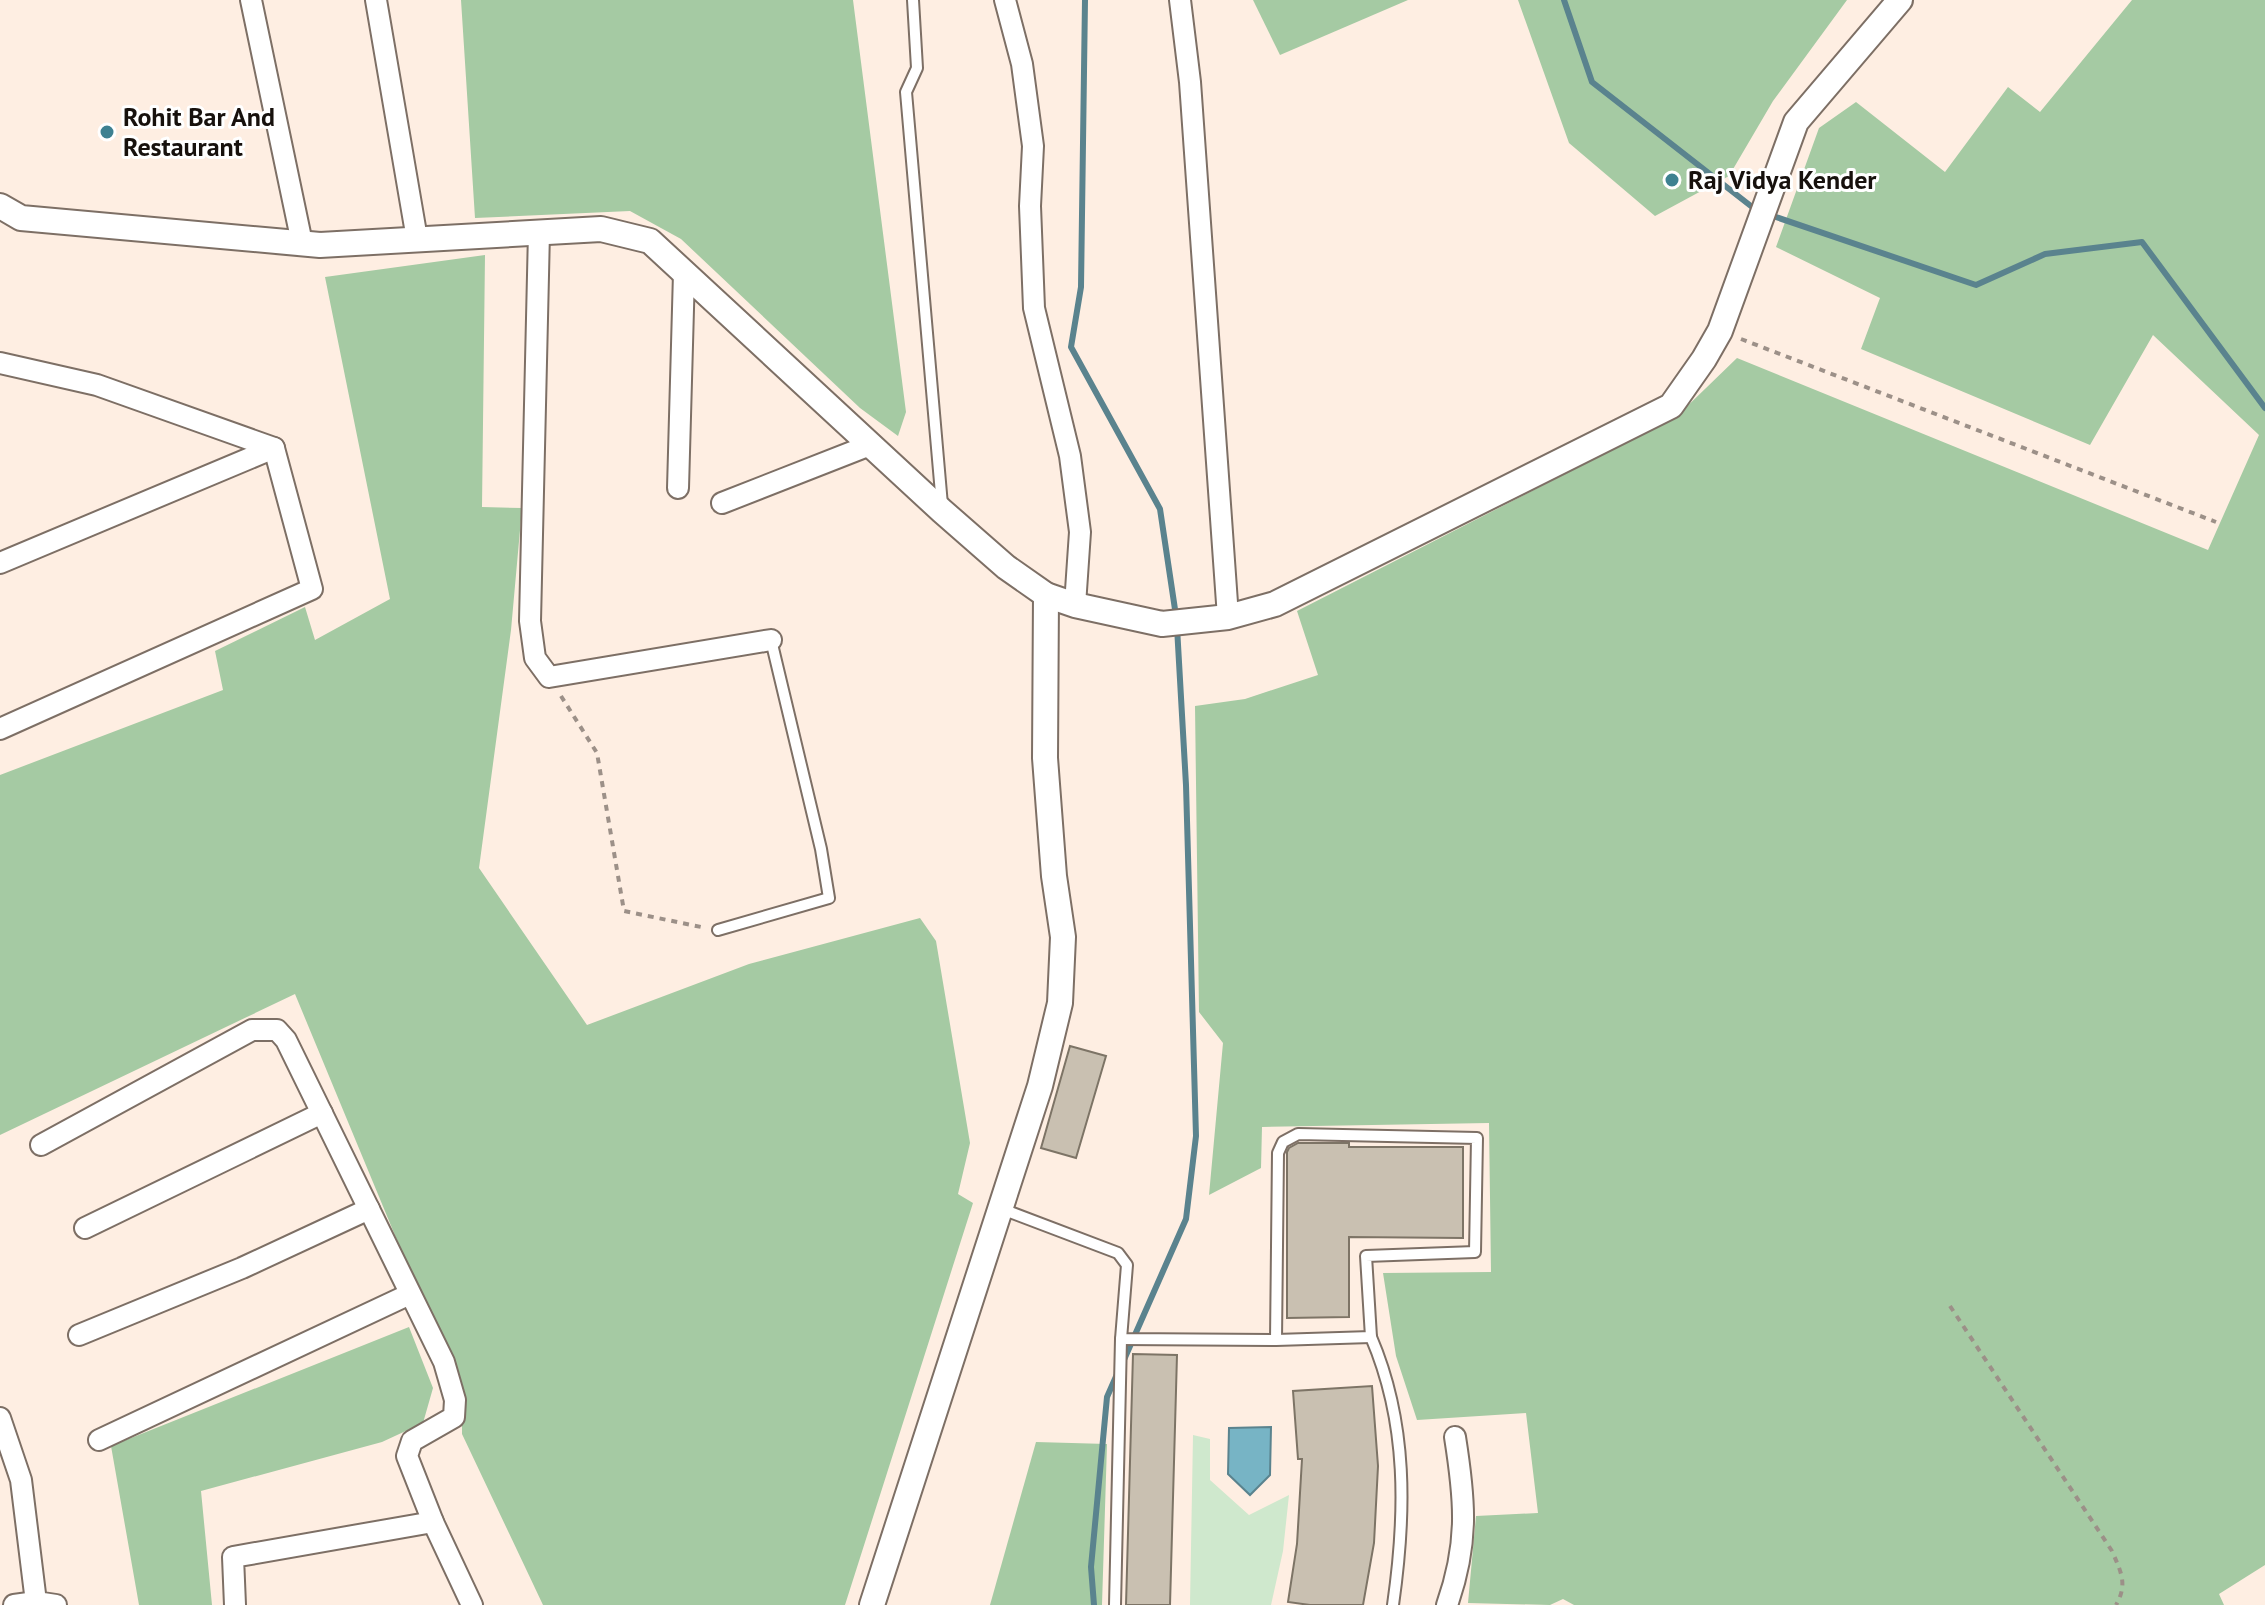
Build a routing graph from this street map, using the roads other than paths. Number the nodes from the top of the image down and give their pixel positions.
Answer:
1 (251, 0) edge
2 (376, 0) edge
3 (913, 0) edge
4 (1005, 0) edge
5 (1180, 0) edge
6 (1900, 0) edge
7 (0, 206) edge
8 (539, 232) junction
9 (417, 239) junction
10 (302, 243) junction
11 (684, 273) junction
12 (0, 363) edge
13 (870, 445) junction
14 (274, 448) junction
15 (678, 488) dead end
16 (722, 503) dead end
17 (942, 511) junction
18 (0, 563) edge
19 (1046, 595) junction
20 (1075, 605) junction
21 (1228, 617) junction
22 (771, 640) joint
23 (0, 729) edge
24 (718, 930) road end
25 (322, 1113) junction
26 (41, 1145) dead end
27 (1000, 1208) junction
28 (369, 1209) junction
29 (85, 1228) dead end
30 (410, 1294) junction
31 (79, 1335) dead end
32 (1371, 1337) junction
33 (1121, 1339) junction
34 (1276, 1340) junction
35 (0, 1418) edge
36 (1455, 1437) dead end
37 (99, 1440) dead end
38 (433, 1522) junction
39 (46, 1603) edge
40 (14, 1605) edge
41 (235, 1605) edge
42 (472, 1605) edge
43 (872, 1605) edge
44 (1115, 1605) edge
45 (1393, 1605) edge
46 (1447, 1605) edge

1 - 10 street
2 - 9 street
3 - 17 lane
4 - 20 street
5 - 21 street
6 - 21 street
7 - 10 street
8 - 9 street
8 - 11 street
8 - 22 street
9 - 10 street
11 - 13 street
11 - 15 street
12 - 14 street
13 - 16 street
13 - 17 street
14 - 18 street
14 - 23 street
17 - 19 street
19 - 20 street
19 - 27 street
20 - 21 street
22 - 24 lane
25 - 26 street
25 - 28 street
25 - 29 street
27 - 33 lane
27 - 43 street
28 - 30 street
28 - 31 street
30 - 37 street
30 - 38 street
32 - 34 lane
32 - 34 lane
32 - 45 lane
33 - 34 lane
33 - 44 lane
35 - 39 street
36 - 46 street
38 - 41 street
38 - 42 street
39 - 40 street

